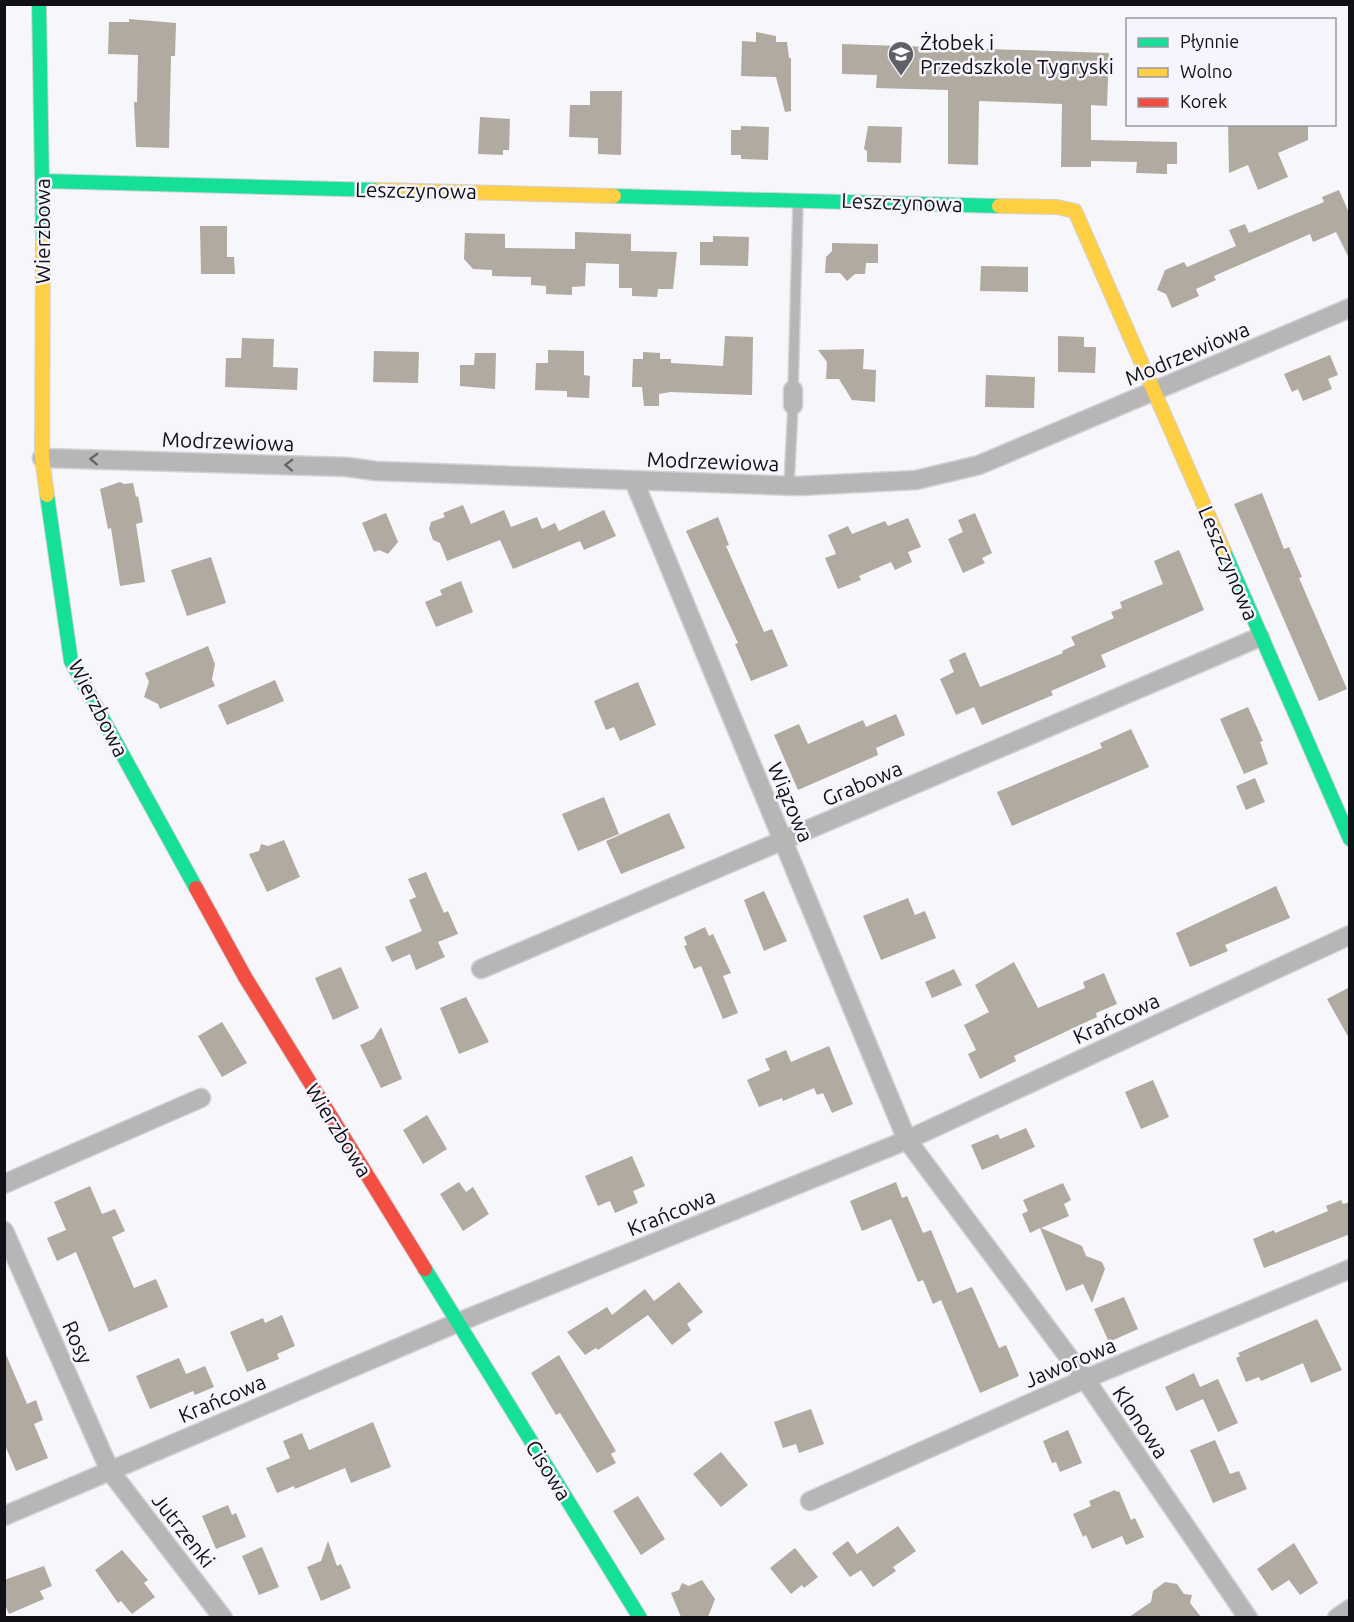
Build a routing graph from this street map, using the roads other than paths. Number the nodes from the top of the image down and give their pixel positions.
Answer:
1 (39, 4) edge
2 (43, 181) junction
3 (798, 200) junction
4 (1350, 308) edge
5 (1155, 391) junction
6 (42, 458) junction
7 (634, 481) junction
8 (789, 486) junction
9 (1260, 637) junction
10 (1350, 839) edge
11 (783, 841) junction
12 (1350, 935) edge
13 (482, 969) dead end
14 (201, 1098) dead end
15 (907, 1140) junction
16 (4, 1184) edge
17 (4, 1231) edge
18 (1350, 1269) edge
19 (459, 1322) junction
20 (1085, 1379) junction
21 (110, 1471) junction
22 (810, 1501) dead end
23 (4, 1516) edge
24 (1350, 1609) edge
25 (223, 1617) edge
26 (640, 1617) edge
27 (1248, 1617) edge
28 (1337, 1617) edge

1 - 2 street, Wierzbowa
2 - 3 street, Leszczynowa
2 - 6 street, Wierzbowa
3 - 5 street, Leszczynowa
3 - 8 lane
4 - 5 street, Modrzewiowa
5 - 8 street, Modrzewiowa
5 - 9 street, Leszczynowa
7 -> 6 street, Modrzewiowa
6 - 19 street, Wierzbowa
7 - 8 street, Modrzewiowa
7 - 11 street, Wiązowa
9 - 10 street, Leszczynowa
9 - 11 street, Grabowa
11 - 13 street, Grabowa
11 - 15 street, Wiązowa
12 - 15 street, Krańcowa
14 - 16 street
15 - 19 street, Krańcowa
15 - 20 street, Klonowa
17 - 21 street, Rosy
18 - 20 street, Jaworowa
19 - 21 street, Krańcowa
19 - 26 street, Cisowa
20 - 22 street, Jaworowa
20 - 27 street, Klonowa
21 - 23 street, Krańcowa
21 - 25 street, Jutrzenki
24 - 28 street

